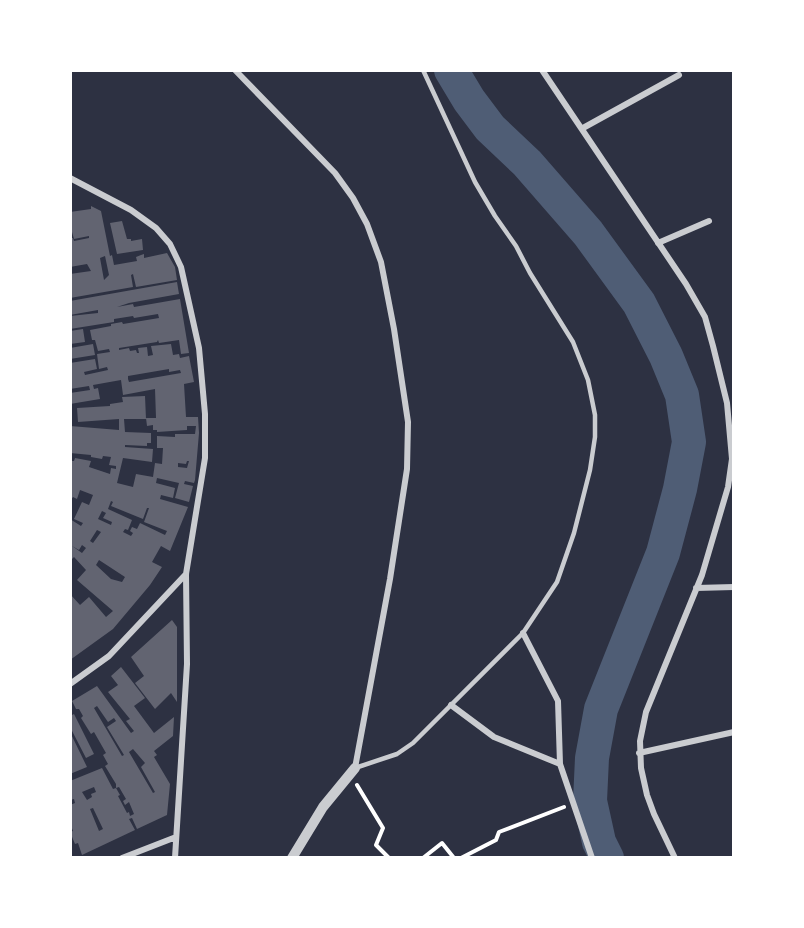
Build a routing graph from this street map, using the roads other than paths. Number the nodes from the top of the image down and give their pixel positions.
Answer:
1 (235, 70) edge
2 (423, 70) edge
3 (542, 70) edge
4 (679, 75) dead end
5 (583, 128) junction
6 (70, 178) edge
7 (709, 220) dead end
8 (658, 243) junction
9 (186, 574) junction
10 (734, 587) edge
11 (696, 588) junction
12 (523, 633) junction
13 (70, 684) edge
14 (450, 705) junction
15 (734, 732) edge
16 (639, 753) junction
17 (560, 764) junction
18 (353, 771) junction
19 (176, 837) junction
20 (122, 858) edge
21 (175, 858) edge
22 (292, 858) edge
23 (592, 858) edge
24 (675, 858) edge

1 - 18 street
2 - 12 lane
3 - 5 street
4 - 5 street
5 - 8 street
6 - 9 street
7 - 8 street
8 - 11 street
9 - 13 street
9 - 19 street
10 - 11 street
11 - 16 street
12 - 14 lane
12 - 17 street
14 - 17 street
14 - 18 lane
15 - 16 street
16 - 24 street
17 - 23 street
18 - 22 street
19 - 20 street
19 - 21 street

